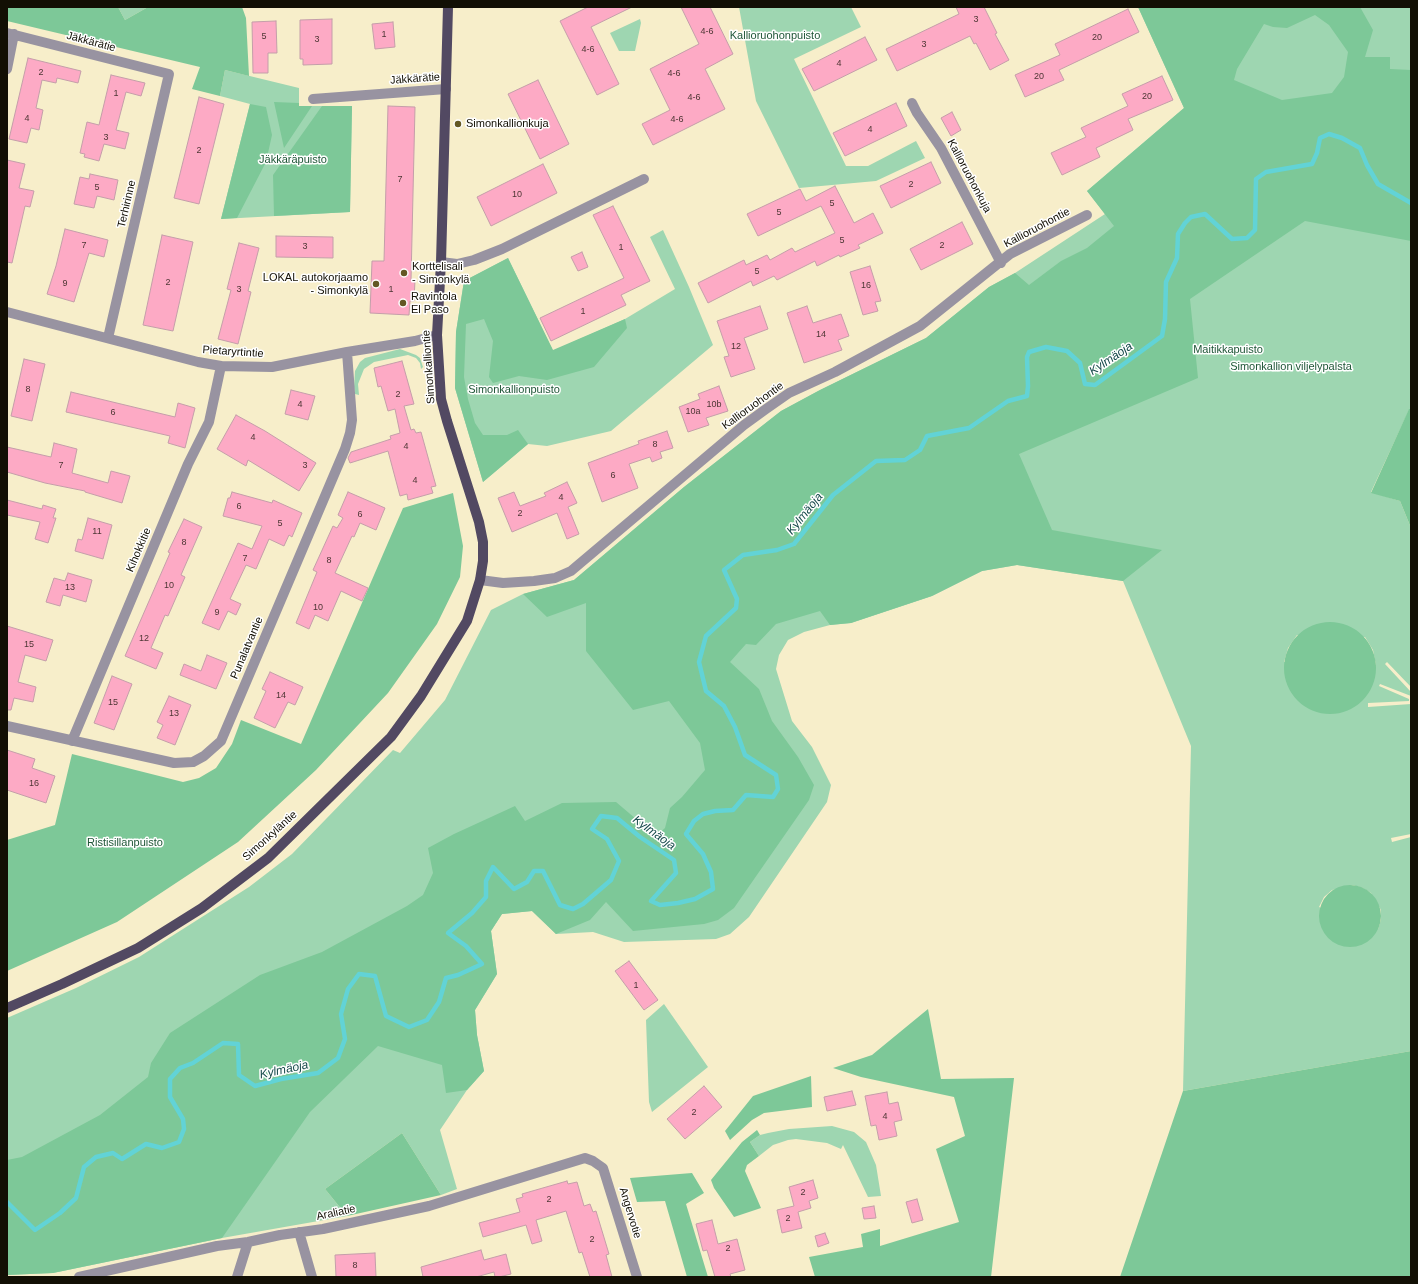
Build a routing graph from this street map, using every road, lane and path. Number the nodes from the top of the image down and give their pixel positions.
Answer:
1 (448, 7) edge
2 (11, 33) edge
3 (7, 69) edge
4 (169, 74) joint
5 (446, 89) junction
6 (313, 99) dead end
7 (912, 103) dead end
8 (644, 179) dead end
9 (1087, 216) dead end
10 (441, 262) junction
11 (1000, 263) junction
12 (7, 312) edge
13 (437, 336) junction
14 (108, 338) junction
15 (346, 352) junction
16 (221, 366) junction
17 (480, 580) junction
18 (467, 621) joint
19 (7, 726) edge
20 (72, 741) junction
21 (7, 1008) edge
22 (593, 1160) joint
23 (299, 1232) junction
24 (248, 1242) junction
25 (79, 1277) edge
26 (237, 1277) edge
27 (312, 1277) edge
28 (637, 1277) edge

1 - 5 main road, Simonkalliontie
2 - 3 street
2 - 4 street, Jäkkärätie
4 - 14 street, Terhirinne
5 - 6 street, Jäkkärätie
5 - 10 main road, Simonkalliontie
7 - 11 street, Kallioruohonkuja
8 - 10 street
9 - 11 street, Kallioruohontie
10 - 13 main road, Simonkalliontie
11 - 17 street, Kallioruohontie
12 - 14 street, Pietaryrtintie
13 - 15 street, Pietaryrtintie
13 - 17 main road, Simonkalliontie
14 - 16 street, Pietaryrtintie
15 - 16 street, Pietaryrtintie
15 - 20 street, Punalatvantie
16 - 20 street, Kihokkitie
17 - 18 main road, Simonkalliontie
18 - 21 main road, Simonkyläntie
19 - 20 street, Punalatvantie
22 - 23 street, Araliatie
22 - 28 street, Angervotie
23 - 24 street, Araliatie
23 - 27 street
24 - 25 street, Araliatie
24 - 26 street

